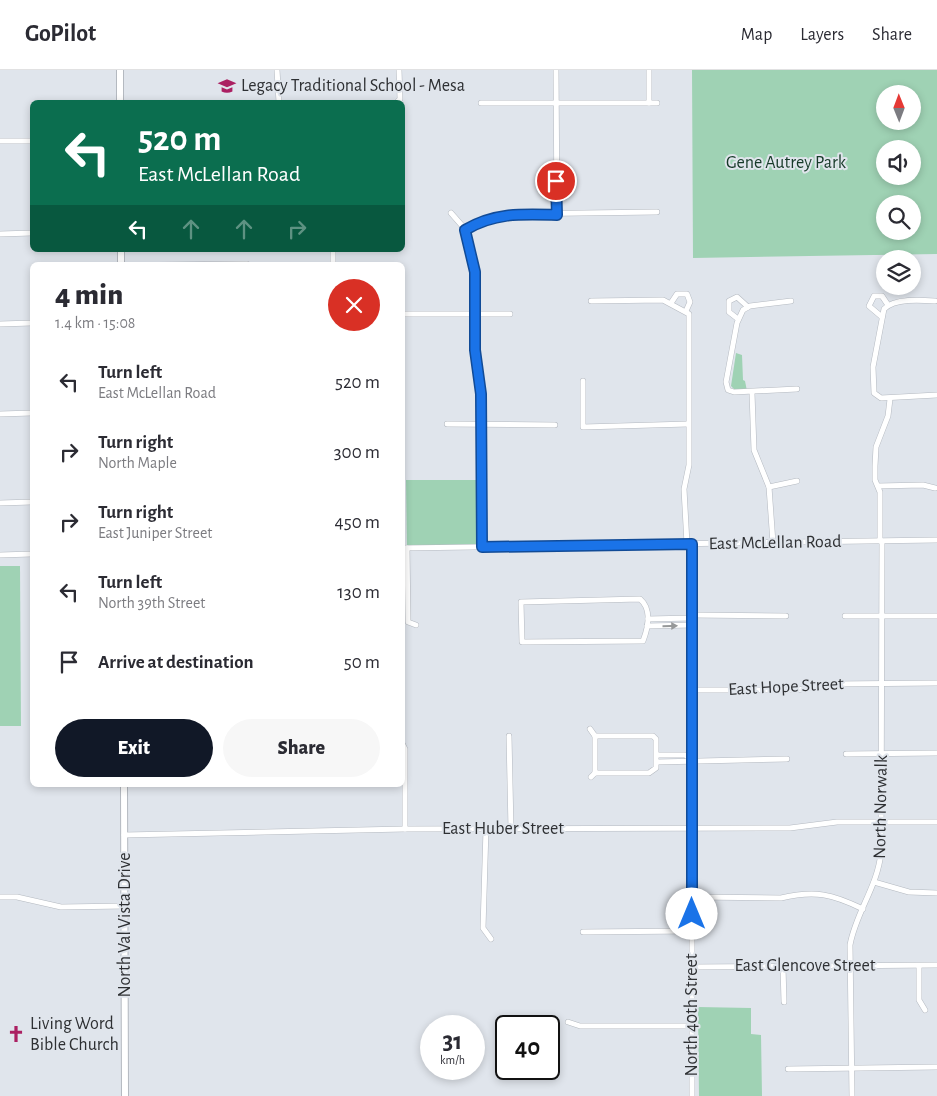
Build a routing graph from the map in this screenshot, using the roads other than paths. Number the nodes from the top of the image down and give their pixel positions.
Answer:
1 (120, 70) edge
2 (277, 70) edge
3 (399, 70) edge
4 (556, 70) edge
5 (649, 70) edge
6 (120, 100) edge
7 (279, 100) edge
8 (399, 100) edge
9 (481, 103) dead end
10 (556, 103) junction
11 (649, 103) junction
12 (657, 103) dead end
13 (0, 141) edge
14 (30, 141) edge
15 (656, 212) dead end
16 (451, 213) dead end
17 (557, 215) junction
18 (465, 230) junction
19 (30, 233) edge
20 (0, 234) edge
21 (591, 301) dead end
22 (791, 301) dead end
23 (935, 301) dead end
24 (671, 303) junction
25 (888, 305) junction
26 (748, 307) junction
27 (686, 311) junction
28 (405, 314) edge
29 (476, 314) junction
30 (510, 314) dead end
31 (882, 317) junction
32 (738, 318) junction
33 (30, 323) edge
34 (0, 324) edge
35 (583, 381) dead end
36 (796, 389) dead end
37 (752, 393) junction
38 (937, 395) edge
39 (890, 399) junction
40 (30, 413) edge
41 (0, 414) edge
42 (447, 424) dead end
43 (688, 424) junction
44 (481, 425) junction
45 (555, 425) dead end
46 (797, 481) dead end
47 (878, 486) junction
48 (769, 487) junction
49 (935, 488) dead end
50 (30, 502) edge
51 (0, 503) edge
52 (937, 540) edge
53 (881, 541) junction
54 (773, 543) junction
55 (689, 544) junction
56 (482, 547) junction
57 (405, 548) edge
58 (30, 554) edge
59 (0, 555) edge
60 (786, 616) dead end
61 (845, 616) dead end
62 (882, 616) junction
63 (937, 616) edge
64 (692, 617) junction
65 (648, 619) junction
66 (416, 625) dead end
67 (692, 625) junction
68 (647, 626) junction
69 (937, 683) edge
70 (881, 684) junction
71 (692, 690) junction
72 (590, 729) dead end
73 (508, 736) dead end
74 (595, 736) junction
75 (405, 749) edge
76 (846, 754) dead end
77 (882, 754) junction
78 (937, 754) edge
79 (657, 755) junction
80 (669, 755) junction
81 (787, 759) dead end
82 (692, 760) junction
83 (657, 762) junction
84 (669, 762) junction
85 (124, 787) edge
86 (937, 822) edge
87 (882, 823) junction
88 (406, 829) junction
89 (486, 829) junction
90 (511, 829) junction
91 (692, 829) junction
92 (124, 835) junction
93 (874, 882) junction
94 (937, 892) edge
95 (0, 897) edge
96 (692, 897) junction
97 (125, 906) junction
98 (862, 909) junction
99 (692, 931) junction
100 (583, 932) dead end
101 (491, 939) dead end
102 (849, 966) junction
103 (919, 966) junction
104 (937, 966) edge
105 (692, 967) junction
106 (783, 967) junction
107 (784, 1002) dead end
108 (925, 1010) dead end
109 (568, 1022) dead end
110 (693, 1026) junction
111 (937, 1067) edge
112 (788, 1069) dead end
113 (851, 1069) junction
114 (125, 1096) edge
115 (692, 1096) edge
116 (852, 1096) edge

1 - 6 main road
2 - 7 street
3 - 8 street
4 - 10 street
5 - 11 street
9 - 10 street
10 - 11 street
10 - 17 street
11 - 12 street
13 - 14 street
15 - 17 street
16 - 18 street
17 - 18 street
18 - 29 street
19 - 20 street
21 - 24 street
22 - 26 street
23 - 25 street
24 - 27 street
24 - 27 street, North 40th Street
25 - 31 street
25 - 31 street
26 - 32 street
26 - 32 street
27 - 43 street, North 40th Street
28 - 29 street
29 - 30 street
29 - 44 street
31 - 39 street
32 - 37 street
33 - 34 street
35 - 43 street
36 - 37 street
37 - 48 street
38 - 39 street
39 - 47 street, North Norwalk
40 - 41 street
42 - 44 street
43 - 55 street, North 40th Street
44 - 45 street
44 - 56 street
46 - 48 street
47 - 49 street
47 - 53 street, North Norwalk
48 - 54 street
50 - 51 street
52 - 53 street, East McLellan Road
53 - 54 street, East McLellan Road
53 - 62 street, North Norwalk
54 - 55 street, East McLellan Road
55 - 56 street, East McLellan Road
55 - 64 street, North 40th Street
56 - 57 street, East McLellan Road
57 - 66 street
58 - 59 street
60 - 64 street
61 - 62 street
62 - 63 street
62 - 70 street, North Norwalk
64 - 65 street
64 - 67 street, North 40th Street
65 - 68 street
65 - 68 street
68 -> 67 street
67 - 71 street, North 40th Street
69 - 70 street, East Hope Street
70 - 71 street, East Hope Street
70 - 77 street, North Norwalk
71 - 82 street, North 40th Street
72 - 74 street
73 - 90 street
74 - 79 street
74 - 83 street
75 - 88 street
76 - 77 street
77 - 78 street
77 - 87 street, North Norwalk
79 - 80 street
79 - 83 street
80 - 82 street
80 - 84 street
81 - 82 street
82 - 84 street
82 - 91 street, North 40th Street
83 - 84 street
85 - 92 main road, North Val Vista Drive
86 - 87 street, East Huber Street
87 - 91 street, East Huber Street
87 - 93 street, North Norwalk
88 - 89 street, East Huber Street
88 - 92 street, East Huber Street
89 - 90 street, East Huber Street
89 - 101 street
90 - 91 street, East Huber Street
91 - 96 street, North 40th Street
92 - 97 main road, North Val Vista Drive
93 - 94 street
93 - 98 street, North Norwalk
95 - 97 street
96 - 98 street
96 - 99 street, North 40th Street
97 - 114 main road, North Val Vista Drive
98 - 102 street, North Norwalk
99 - 100 street
99 - 105 street, North 40th Street
102 - 103 street, East Glencove Street
102 - 106 street, East Glencove Street
102 - 113 street, North Norwalk
103 - 104 street, East Glencove Street
103 - 108 street
105 - 106 street, East Glencove Street
105 - 110 street, North 40th Street
106 - 107 street
109 - 110 street
110 - 115 street, North 40th Street
111 - 113 street
112 - 113 street
113 - 116 street, North Norwalk

